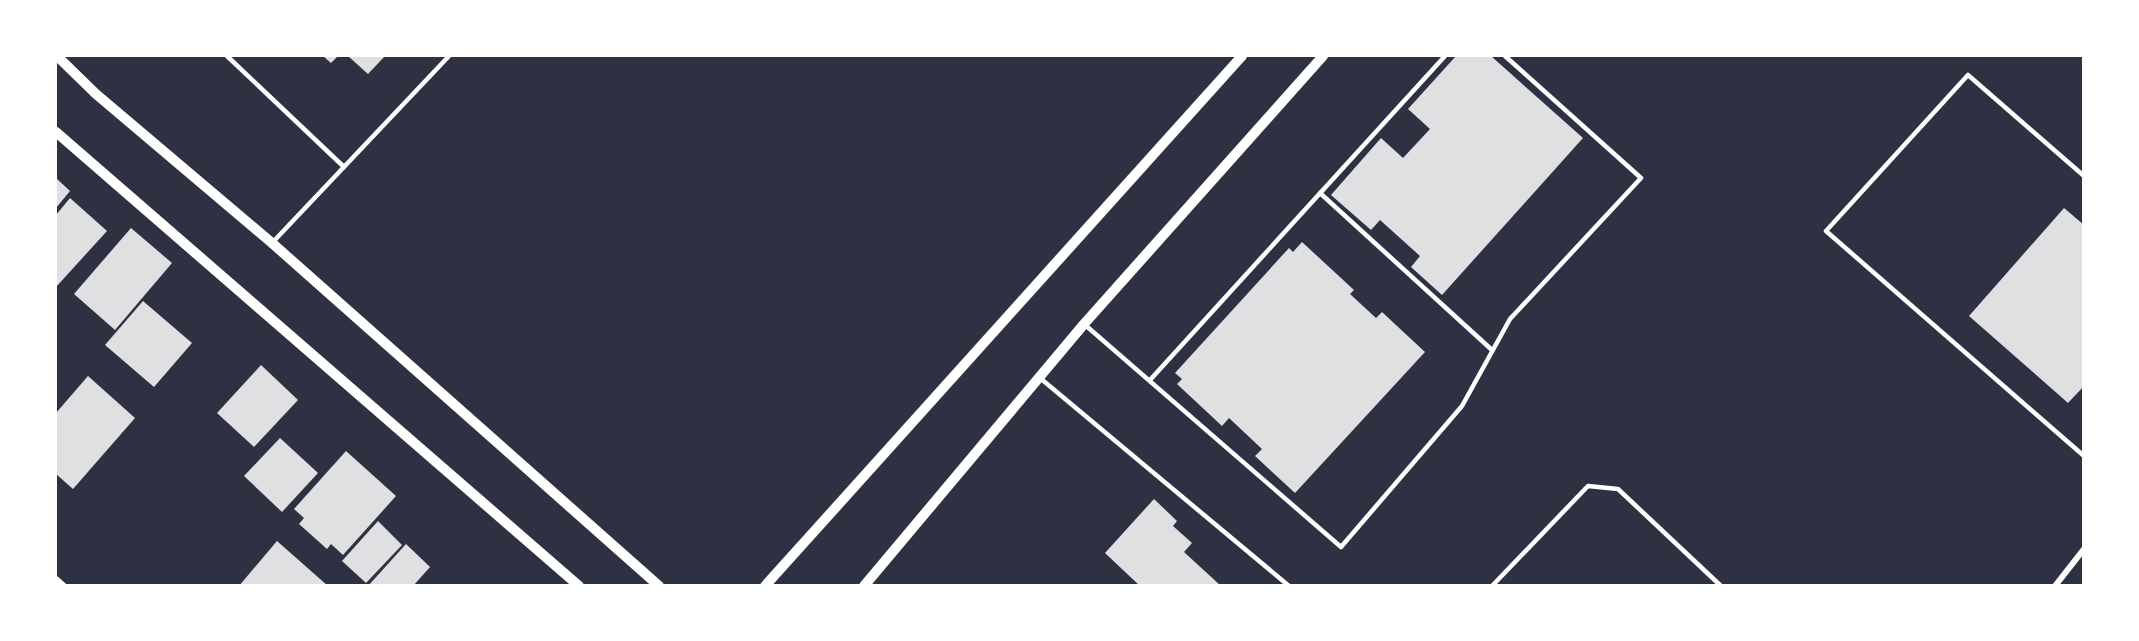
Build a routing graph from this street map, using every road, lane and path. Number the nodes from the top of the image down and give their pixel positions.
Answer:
1 (57, 56) edge
2 (227, 56) edge
3 (449, 56) edge
4 (1242, 56) edge
5 (1323, 56) edge
6 (1445, 56) edge
7 (1505, 56) edge
8 (56, 132) edge
9 (344, 167) junction
10 (2084, 176) edge
11 (1320, 193) junction
12 (272, 243) junction
13 (1084, 324) junction
14 (1492, 350) junction
15 (1039, 377) junction
16 (1150, 380) junction
17 (2084, 456) edge
18 (2084, 549) edge
19 (56, 579) edge
20 (64, 585) edge
21 (579, 585) edge
22 (659, 585) edge
23 (765, 585) edge
24 (864, 585) edge
25 (1289, 585) edge
26 (1492, 585) edge
27 (1721, 585) edge
28 (2055, 585) edge

1 - 12 street
2 - 9 lane
3 - 9 lane
4 - 23 street
5 - 13 street
6 - 11 lane
7 - 14 lane
8 - 21 street
9 - 12 lane
10 - 17 lane
11 - 14 lane
11 - 16 lane
12 - 22 street
13 - 15 street
13 - 16 lane
14 - 16 lane
15 - 24 street
15 - 25 lane
18 - 28 street
19 - 20 street
26 - 27 lane

